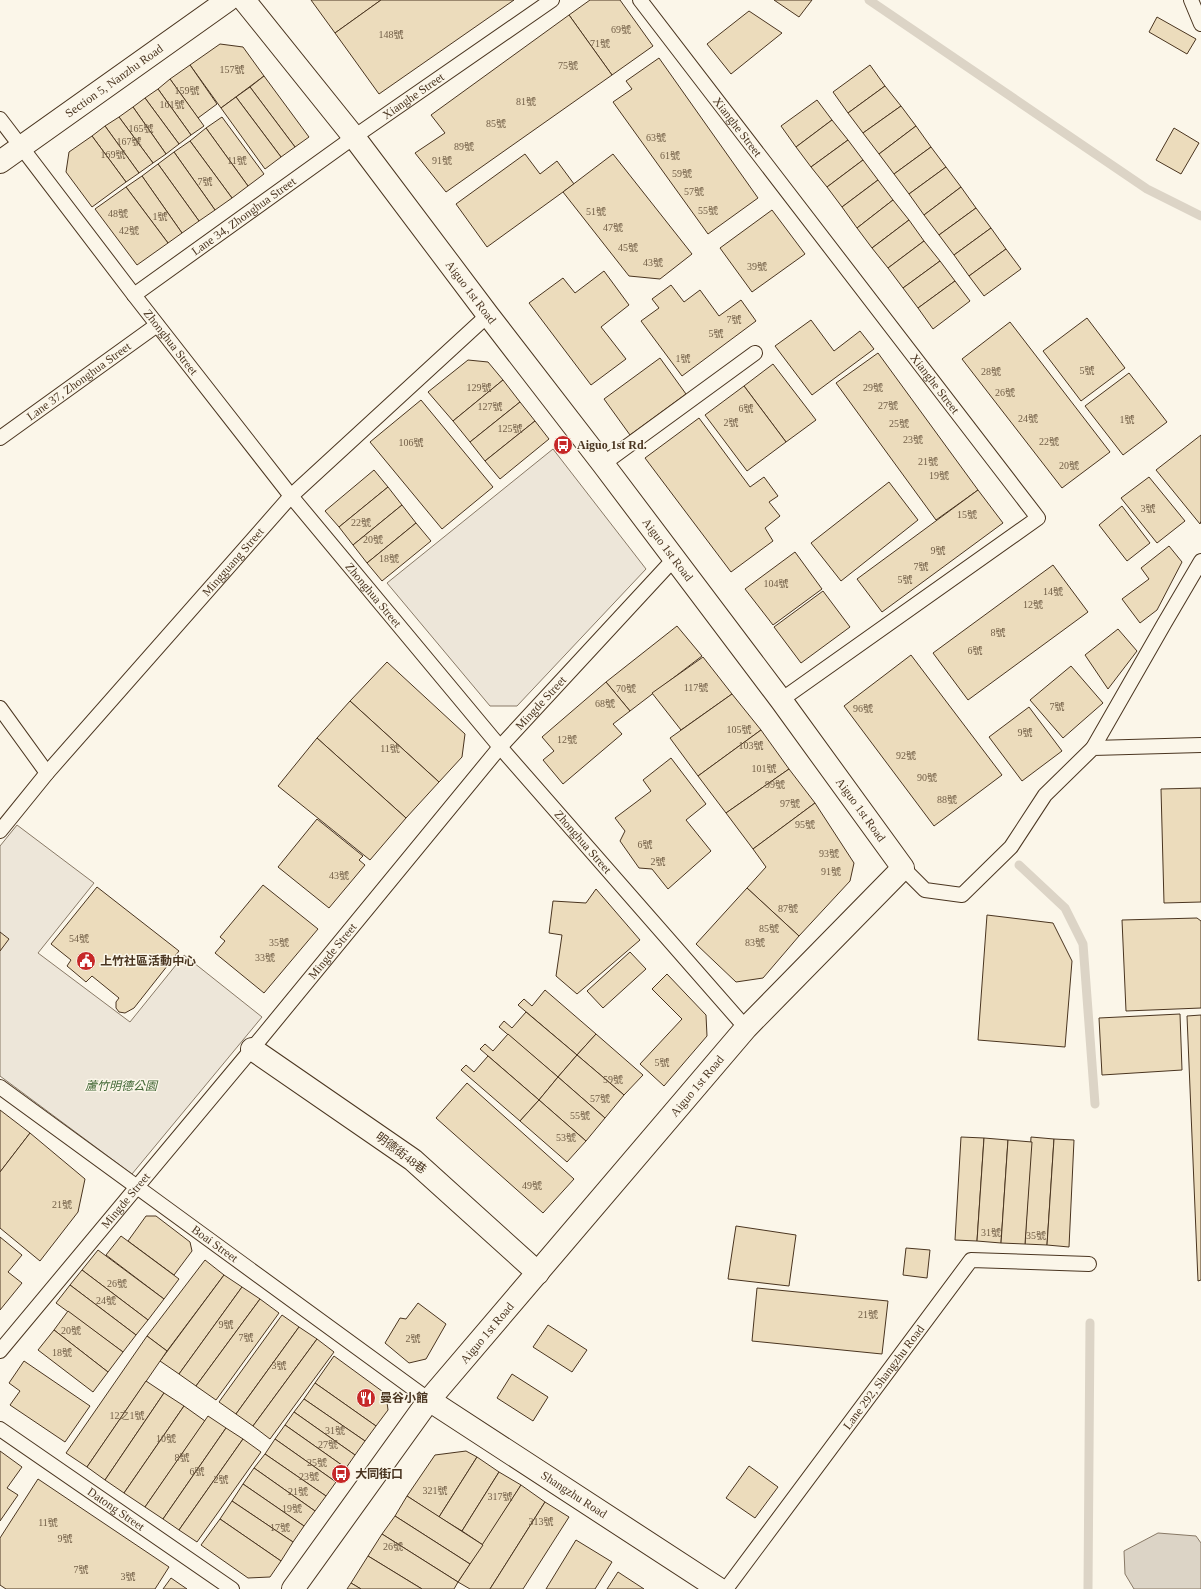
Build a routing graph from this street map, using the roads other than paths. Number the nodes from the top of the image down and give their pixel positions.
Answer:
1 (228, 0) edge
2 (244, 0) edge
3 (552, 0) edge
4 (640, 0) edge
5 (1191, 0) edge
6 (1201, 24) edge
7 (0, 119) edge
8 (354, 137) junction
9 (21, 146) junction
10 (0, 162) edge
11 (134, 295) junction
12 (488, 315) junction
13 (157, 325) junction
14 (755, 353) dead end
15 (0, 438) edge
16 (603, 464) junction
17 (291, 496) junction
18 (674, 559) junction
19 (1201, 561) edge
20 (781, 700) junction
21 (0, 708) edge
22 (1201, 745) edge
23 (500, 747) junction
24 (1094, 748) junction
25 (47, 773) junction
26 (0, 831) edge
27 (903, 868) junction
28 (746, 1028) junction
29 (252, 1049) junction
30 (0, 1087) edge
31 (136, 1187) junction
32 (1089, 1264) dead end
33 (538, 1273) junction
34 (0, 1351) edge
35 (429, 1400) junction
36 (0, 1429) edge
37 (232, 1589) edge
38 (293, 1589) edge
39 (719, 1589) edge
40 (726, 1589) edge

1 - 9 street, Section 5, Nanzhu Road
2 - 8 street, Aiguo 1st Road
3 - 8 lane, Xianghe Street
4 - 20 lane, Xianghe Street
5 - 6 lane
7 - 9 lane, Zhonghua Street
8 - 11 lane, Lane 34, Zhonghua Street
8 - 12 street, Aiguo 1st Road
9 - 10 street, Section 5, Nanzhu Road
9 - 11 lane, Zhonghua Street
11 - 13 lane, Zhonghua Street
12 - 16 street, Aiguo 1st Road
12 - 17 lane, Mingguang Street
13 - 15 lane, Lane 37, Zhonghua Street
13 - 17 lane, Zhonghua Street
14 - 16 lane
16 - 18 street, Aiguo 1st Road
17 - 23 lane, Zhonghua Street
17 - 25 lane, Mingguang Street
18 - 20 street, Aiguo 1st Road
18 - 23 lane, Mingde Street
19 - 24 lane
20 - 27 street, Aiguo 1st Road
21 - 25 lane
22 - 24 lane
23 - 28 lane, Zhonghua Street
23 - 29 lane, Mingde Street
24 - 27 lane
25 - 26 lane, Mingguang Street
27 - 28 street, Aiguo 1st Road
28 - 33 street, Aiguo 1st Road
29 - 31 lane, Mingde Street
29 - 33 street, 明德街48巷
30 - 31 lane, Boai Street
31 - 34 lane, Mingde Street
31 - 35 lane, Boai Street
32 - 40 lane, Lane 292, Shangzhu Road
33 - 35 street, Aiguo 1st Road
35 - 38 street, Aiguo 1st Road
35 - 39 street, Shangzhu Road
36 - 37 lane, Datong Street

